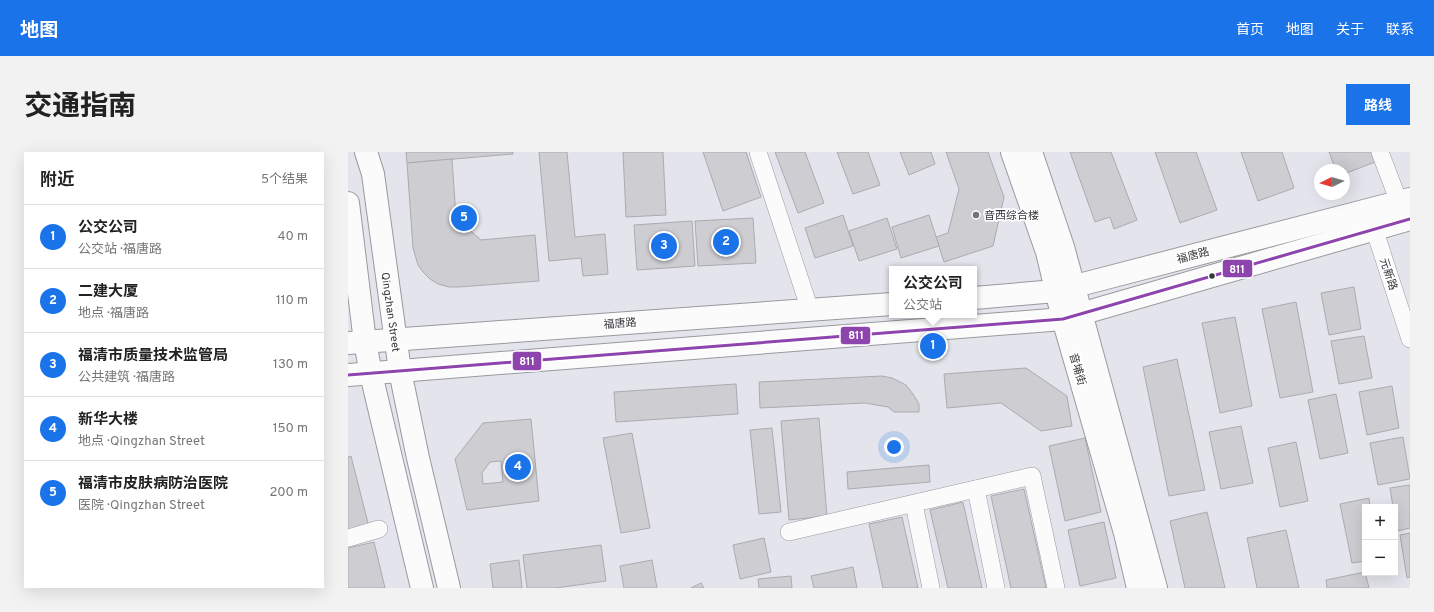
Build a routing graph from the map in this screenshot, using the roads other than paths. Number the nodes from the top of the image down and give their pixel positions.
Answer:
1 (366, 152) edge
2 (758, 152) edge
3 (1012, 152) edge
4 (1031, 152) edge
5 (1380, 152) edge
6 (348, 203) edge
7 (1406, 207) edge
8 (1371, 219) junction
9 (1065, 289) junction
10 (977, 298) edge
11 (889, 304) edge
12 (810, 310) junction
13 (1072, 316) junction
14 (1410, 339) edge
15 (395, 340) junction
16 (357, 343) edge
17 (400, 371) junction
18 (371, 374) junction
19 (348, 375) edge
20 (976, 489) junction
21 (914, 504) junction
22 (379, 529) dead end
23 (789, 532) dead end
24 (348, 538) edge
25 (422, 588) edge
26 (449, 588) edge
27 (931, 588) edge
28 (996, 588) edge
29 (1056, 588) edge
30 (1138, 588) edge
31 (1156, 588) edge

1 - 15 street, Qingzhan Street
2 - 12 street
3 - 9 street, 音埔街
4 - 9 street, 音埔街
5 - 7 street
6 - 16 street
7 - 8 street, 福唐路
8 - 9 street, 福唐路
8 - 13 street, 福唐路
8 - 14 street, 元新路
9 - 10 street, 福唐路
9 - 13 street, 音埔街
11 - 12 street, 福唐路
12 - 15 street, 福唐路
13 - 17 street, 福唐路
13 - 30 street, 音埔街
13 - 31 street, 音埔街
15 - 16 street, 福唐路
15 - 17 street, Qingzhan Street
16 - 18 street
17 - 18 street, 福唐路
17 - 26 street, Qingzhan Street
18 - 19 street, 福唐路
18 - 25 street
20 - 21 street
20 - 28 street
20 - 29 street
21 - 23 street
21 - 27 street
22 - 24 street

